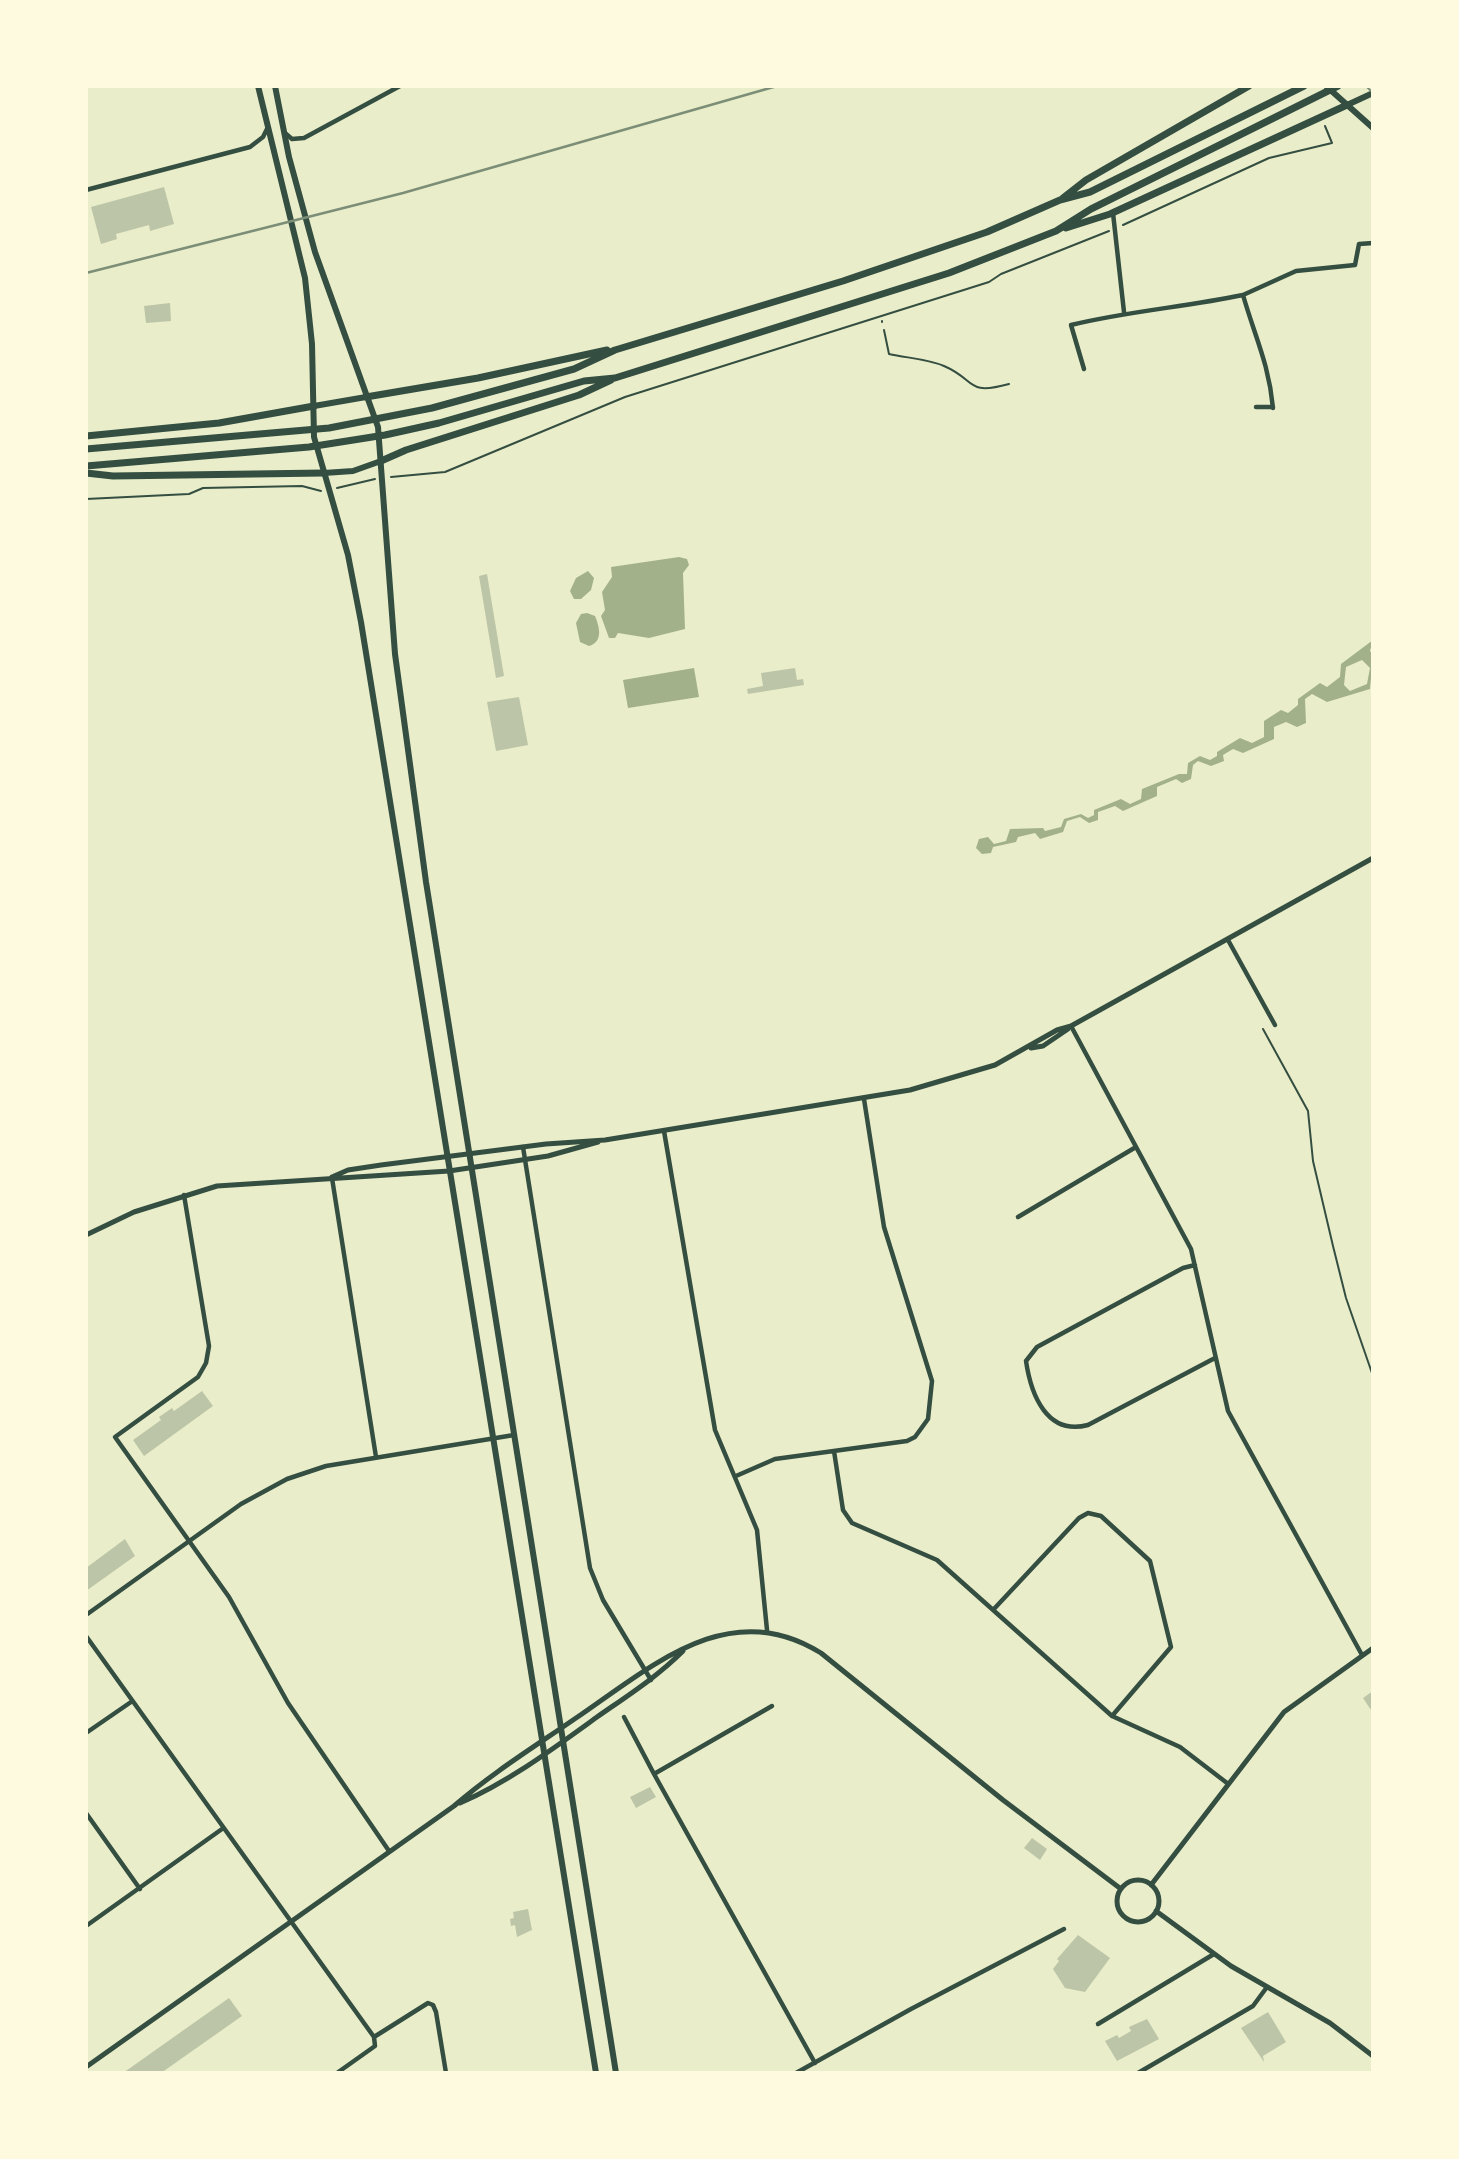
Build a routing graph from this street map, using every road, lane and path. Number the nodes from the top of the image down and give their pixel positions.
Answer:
1 (258, 86) edge
2 (275, 86) edge
3 (400, 86) edge
4 (1249, 86) edge
5 (1304, 86) edge
6 (1326, 86) edge
7 (1338, 86) edge
8 (1373, 93) edge
9 (1347, 105) junction
10 (1325, 127) dead end
11 (1373, 128) edge
12 (267, 129) junction
13 (284, 133) junction
14 (86, 190) edge
15 (1056, 202) junction
16 (1113, 212) junction
17 (1116, 229) junction
18 (1056, 231) junction
19 (1373, 243) edge
20 (1243, 295) junction
21 (1124, 312) junction
22 (884, 330) dead end
23 (615, 350) junction
24 (1084, 369) dead end
25 (615, 378) junction
26 (1009, 384) dead end
27 (366, 397) junction
28 (314, 406) junction
29 (1256, 407) dead end
30 (86, 436) edge
31 (86, 449) edge
32 (381, 461) junction
33 (86, 466) edge
34 (86, 473) edge
35 (324, 473) junction
36 (394, 476) dead end
37 (372, 480) dead end
38 (336, 488) dead end
39 (323, 491) dead end
40 (86, 499) edge
41 (1373, 858) edge
42 (1228, 940) junction
43 (1275, 1025) dead end
44 (1071, 1026) junction
45 (1263, 1029) dead end
46 (864, 1099) junction
47 (664, 1131) junction
48 (605, 1140) junction
49 (523, 1147) junction
50 (1136, 1147) junction
51 (470, 1156) junction
52 (447, 1159) junction
53 (525, 1160) junction
54 (471, 1168) junction
55 (449, 1171) junction
56 (332, 1177) junction
57 (184, 1194) junction
58 (1018, 1217) dead end
59 (86, 1235) edge
60 (1195, 1265) junction
61 (1215, 1358) junction
62 (1373, 1376) edge
63 (514, 1435) junction
64 (492, 1438) junction
65 (834, 1451) junction
66 (376, 1457) junction
67 (736, 1476) junction
68 (188, 1541) junction
69 (993, 1610) junction
70 (86, 1615) edge
71 (767, 1630) junction
72 (86, 1636) edge
73 (1373, 1648) edge
74 (685, 1649) junction
75 (1362, 1655) junction
76 (645, 1669) junction
77 (651, 1680) junction
78 (131, 1701) junction
79 (772, 1706) dead end
80 (1112, 1716) junction
81 (624, 1717) dead end
82 (560, 1729) junction
83 (86, 1733) edge
84 (541, 1740) junction
85 (562, 1742) junction
86 (544, 1754) junction
87 (654, 1774) junction
88 (1227, 1783) junction
89 (454, 1806) junction
90 (86, 1813) edge
91 (222, 1829) junction
92 (389, 1851) junction
93 (1151, 1885) junction
94 (139, 1889) junction
95 (1121, 1889) junction
96 (1156, 1911) junction
97 (289, 1920) junction
98 (86, 1926) edge
99 (1064, 1929) dead end
100 (1214, 1954) junction
101 (1267, 1987) junction
102 (1098, 2024) dead end
103 (373, 2037) junction
104 (1373, 2056) edge
105 (815, 2063) junction
106 (86, 2068) edge
107 (89, 2073) edge
108 (337, 2073) edge
109 (446, 2073) edge
110 (596, 2073) edge
111 (616, 2073) edge
112 (796, 2073) edge
113 (1138, 2073) edge

1 - 12 main road
2 - 13 main road
3 - 13 street
4 - 15 main road
5 - 15 main road
6 - 9 main road
7 - 18 main road
8 - 9 main road
9 - 11 main road
9 - 16 main road
10 - 17 path
12 - 14 street
12 - 28 main road
13 - 27 main road
15 - 23 main road
16 - 17 street
16 - 18 main road
17 - 21 street
17 - 36 path
18 - 25 main road
19 - 20 street
20 - 21 street
20 - 29 street
21 - 24 street
22 - 26 path
23 - 27 main road
23 - 31 main road
25 - 32 main road
25 - 33 main road
27 - 28 main road
27 - 32 main road
28 - 30 main road
28 - 35 main road
32 - 35 main road
32 - 51 main road
34 - 35 main road
35 - 52 main road
37 - 38 path
39 - 40 path
41 - 42 street
42 - 43 street
42 - 44 street
44 - 46 street
44 - 50 street
45 - 62 path
46 - 47 street
46 - 65 street
47 - 48 street
47 - 67 street
48 - 49 street
48 - 53 street
49 - 51 street
49 - 53 street
50 - 58 street
50 - 60 street
51 - 52 street
51 - 54 main road
52 - 55 main road
52 - 56 street
53 - 54 street
53 - 76 street
54 - 55 street
54 - 63 main road
55 - 56 street
55 - 64 main road
56 - 57 street
56 - 66 street
57 - 59 street
57 - 68 street
60 - 61 street
60 - 61 street
61 - 75 street
63 - 64 street
63 - 82 main road
64 - 66 street
64 - 84 main road
65 - 67 street
65 - 69 street
66 - 68 street
67 - 71 street
68 - 70 street
68 - 92 street
69 - 80 street
69 - 80 street
71 - 74 street
71 - 95 street
72 - 78 street
73 - 75 street
74 - 76 street
74 - 77 street
75 - 88 street
76 - 77 street
76 - 82 street
77 - 85 street
78 - 83 street
78 - 91 street
79 - 87 street
80 - 88 street
81 - 87 street
82 - 84 street
82 - 85 main road
84 - 86 main road
84 - 89 street
85 - 86 street
85 - 111 main road
86 - 89 street
86 - 110 main road
87 - 105 street
88 - 93 street
89 - 92 street
90 - 94 street
91 - 94 street
91 - 97 street
92 - 97 street
93 - 95 street
93 - 96 street
94 - 98 street
95 - 96 street
96 - 100 street
97 - 103 street
97 - 106 street
99 - 105 street
100 - 101 street
100 - 102 street
101 - 104 street
101 - 113 street
103 - 108 street
103 - 109 street
105 - 112 street
106 - 107 street

